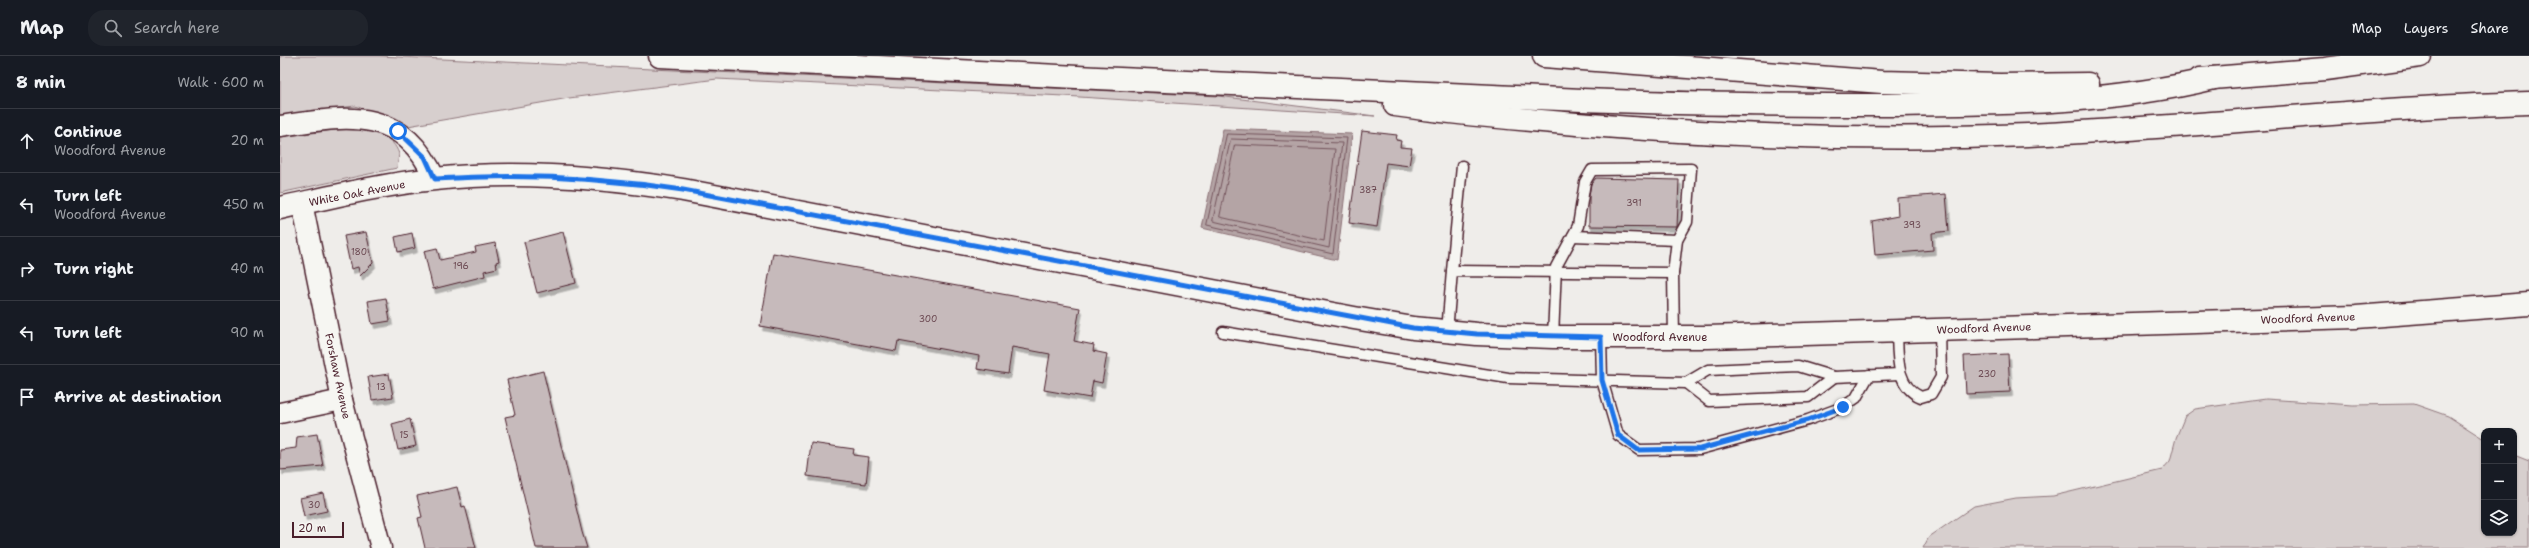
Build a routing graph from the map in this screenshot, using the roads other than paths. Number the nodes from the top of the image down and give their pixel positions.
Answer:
1 (660, 56) edge
2 (1544, 56) edge
3 (2420, 56) edge
4 (2214, 78) junction
5 (1272, 87) junction
6 (2529, 103) edge
7 (280, 126) edge
8 (1462, 166) dead end
9 (435, 179) junction
10 (302, 203) junction
11 (280, 208) edge
12 (1573, 236) junction
13 (1677, 240) junction
14 (1452, 271) junction
15 (1673, 273) junction
16 (1555, 274) junction
17 (2529, 304) edge
18 (1940, 329) junction
19 (1897, 331) junction
20 (1224, 332) dead end
21 (1447, 332) junction
22 (1553, 337) junction
23 (1601, 337) junction
24 (1674, 337) junction
25 (1900, 374) junction
26 (1869, 376) junction
27 (1834, 377) junction
28 (1602, 380) junction
29 (1686, 383) junction
30 (342, 400) junction
31 (280, 414) edge
32 (381, 548) edge

1 - 5 main road
2 - 4 main road
3 - 4 main road
4 - 5 main road
5 - 6 main road
7 - 9 street
8 - 14 lane
9 - 10 main road, White Oak Avenue
9 - 21 main road, Woodford Avenue
10 - 11 main road, White Oak Avenue
10 - 30 street, Forshaw Avenue
12 - 13 lane
12 - 13 lane
12 - 16 lane
13 - 15 lane
14 - 16 lane
14 - 21 lane
15 - 16 lane
15 - 24 lane
16 - 22 lane
17 - 18 main road, Woodford Avenue
18 - 19 main road, Woodford Avenue
18 - 25 lane
19 - 24 main road, Woodford Avenue
19 - 25 lane
20 - 28 lane
21 - 22 main road, Woodford Avenue
22 - 23 main road, Woodford Avenue
23 - 24 main road, Woodford Avenue
23 - 28 lane
25 - 26 lane
26 - 27 lane
26 - 28 lane
27 - 29 lane
27 - 29 lane
28 - 29 lane
30 - 31 street
30 - 32 street, Forshaw Avenue

